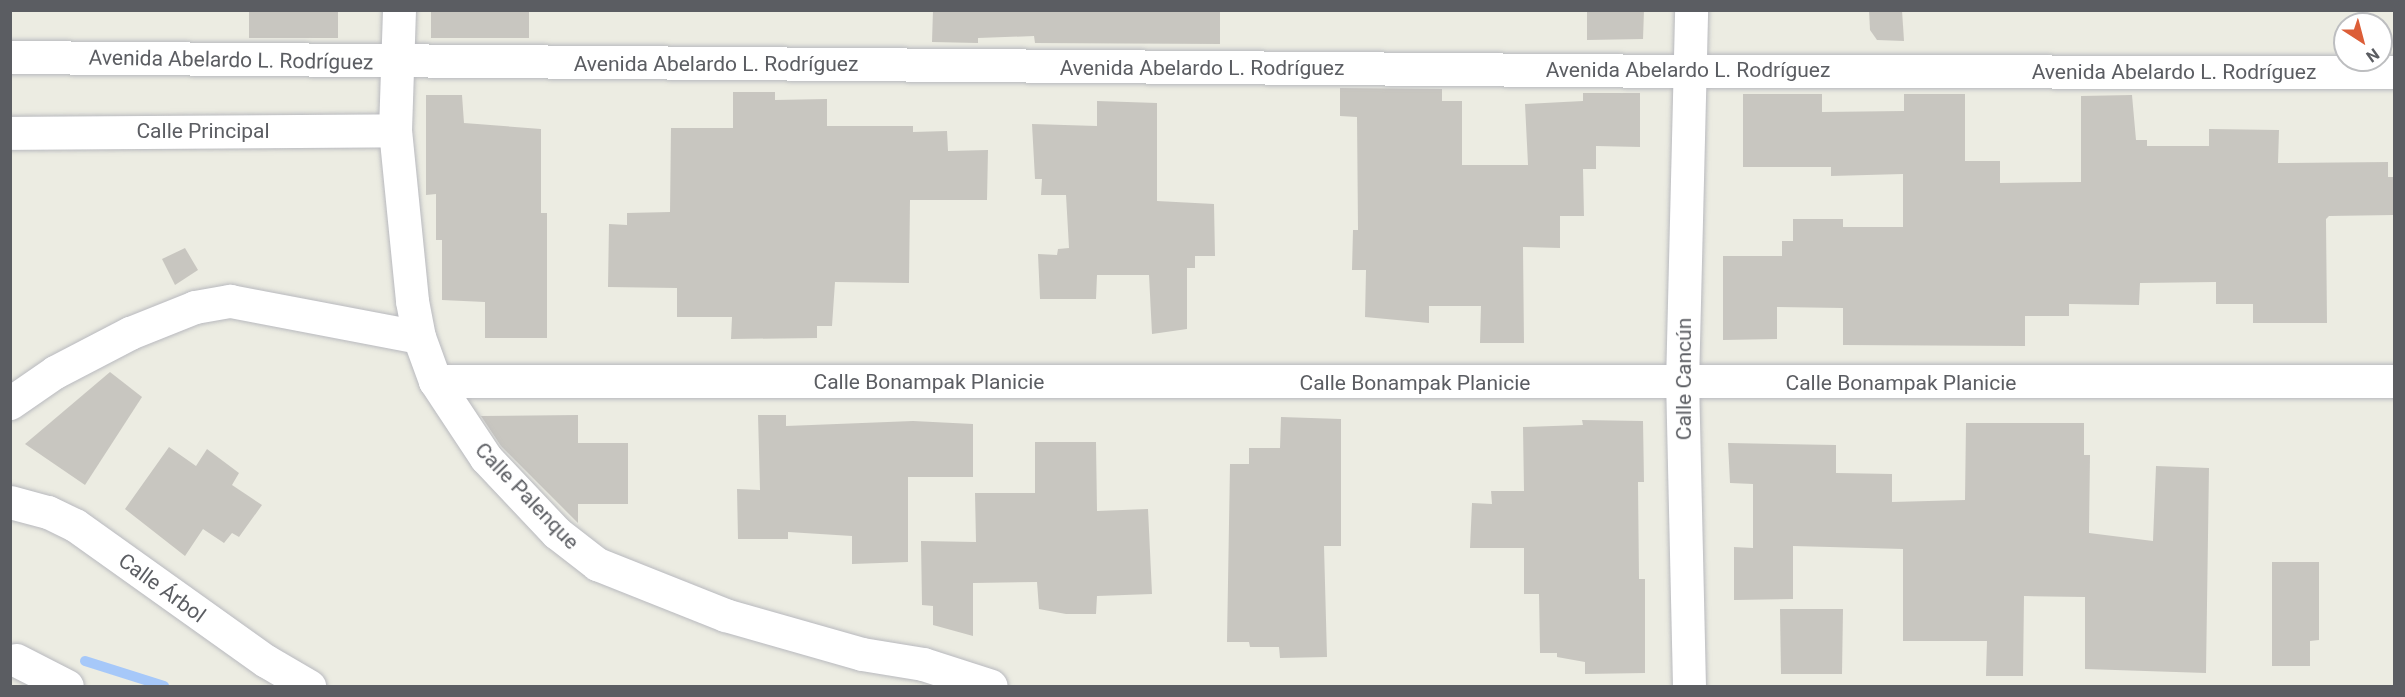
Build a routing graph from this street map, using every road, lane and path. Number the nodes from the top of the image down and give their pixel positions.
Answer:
1 (399, 10) edge
2 (1691, 10) edge
3 (10, 57) edge
4 (399, 62) junction
5 (1690, 71) junction
6 (2394, 72) edge
7 (395, 130) junction
8 (10, 133) edge
9 (419, 337) junction
10 (435, 381) junction
11 (2394, 381) edge
12 (1682, 384) junction
13 (10, 403) edge
14 (10, 502) edge
15 (17, 662) edge
16 (67, 687) edge
17 (309, 687) edge
18 (991, 687) edge
19 (1689, 687) edge

1 - 4 street, Calle Palenque
2 - 5 street, Calle Cancún
3 - 4 street, Avenida Abelardo L. Rodríguez
4 - 5 street, Avenida Abelardo L. Rodríguez
4 - 7 street, Calle Palenque
5 - 6 street, Avenida Abelardo L. Rodríguez
5 - 12 street, Calle Cancún
7 - 8 street, Calle Principal
7 - 9 street, Calle Palenque
9 - 10 street, Calle Palenque
9 - 13 street
10 - 12 street, Calle Bonampak Planicie
10 - 18 street, Calle Palenque
11 - 12 street, Calle Bonampak Planicie
12 - 19 street, Calle Cancún
14 - 17 street, Calle Árbol
15 - 16 street

